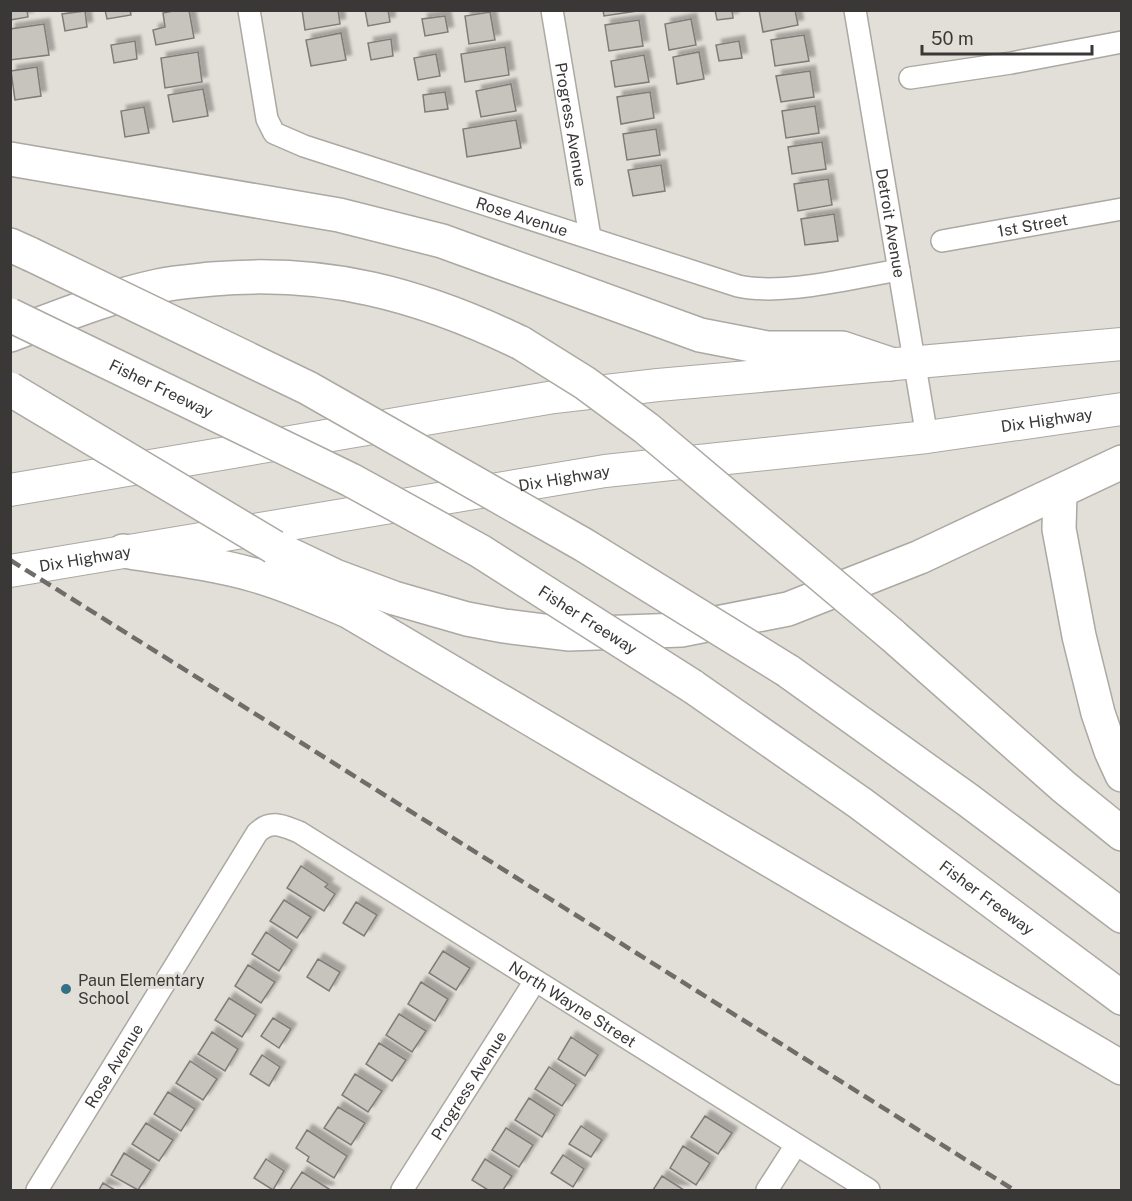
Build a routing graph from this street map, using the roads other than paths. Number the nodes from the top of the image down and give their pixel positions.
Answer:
1 (249, 10) edge
2 (552, 10) edge
3 (855, 10) edge
4 (1122, 42) edge
5 (910, 78) dead end
6 (10, 159) edge
7 (1122, 209) edge
8 (590, 237) junction
9 (942, 241) dead end
10 (20, 250) edge
11 (899, 270) junction
12 (10, 315) edge
13 (10, 335) edge
14 (1122, 344) edge
15 (902, 363) junction
16 (10, 389) edge
17 (1122, 409) edge
18 (927, 437) junction
19 (1122, 462) edge
20 (10, 490) edge
21 (1060, 493) junction
22 (123, 551) junction
23 (10, 571) edge
24 (1122, 775) edge
25 (271, 824) joint
26 (1122, 834) edge
27 (1122, 916) edge
28 (535, 981) junction
29 (1122, 998) edge
30 (1122, 1068) edge
31 (796, 1144) junction
32 (37, 1191) edge
33 (402, 1191) edge
34 (767, 1191) edge
35 (869, 1191) edge

1 - 8 street, Rose Avenue
2 - 8 street, Progress Avenue
3 - 11 street, Detroit Avenue
4 - 5 street
6 - 15 highway
7 - 9 street, 1st Street
8 - 11 street, Rose Avenue
10 - 27 highway, bridge
11 - 15 street, Detroit Avenue
12 - 29 highway, Fisher Freeway, bridge
13 - 26 highway, bridge
14 - 15 main road
15 - 18 street, Detroit Avenue
15 - 20 main road
16 - 21 highway, bridge
17 - 18 main road, Dix Highway
18 - 22 main road, Dix Highway
19 - 21 highway
21 - 24 highway
22 - 23 main road, Dix Highway
22 - 30 highway
25 - 28 street, North Wayne Street
25 - 32 street, Rose Avenue
28 - 31 street, North Wayne Street
28 - 33 street, Progress Avenue
31 - 34 street
31 - 35 street, North Wayne Street

